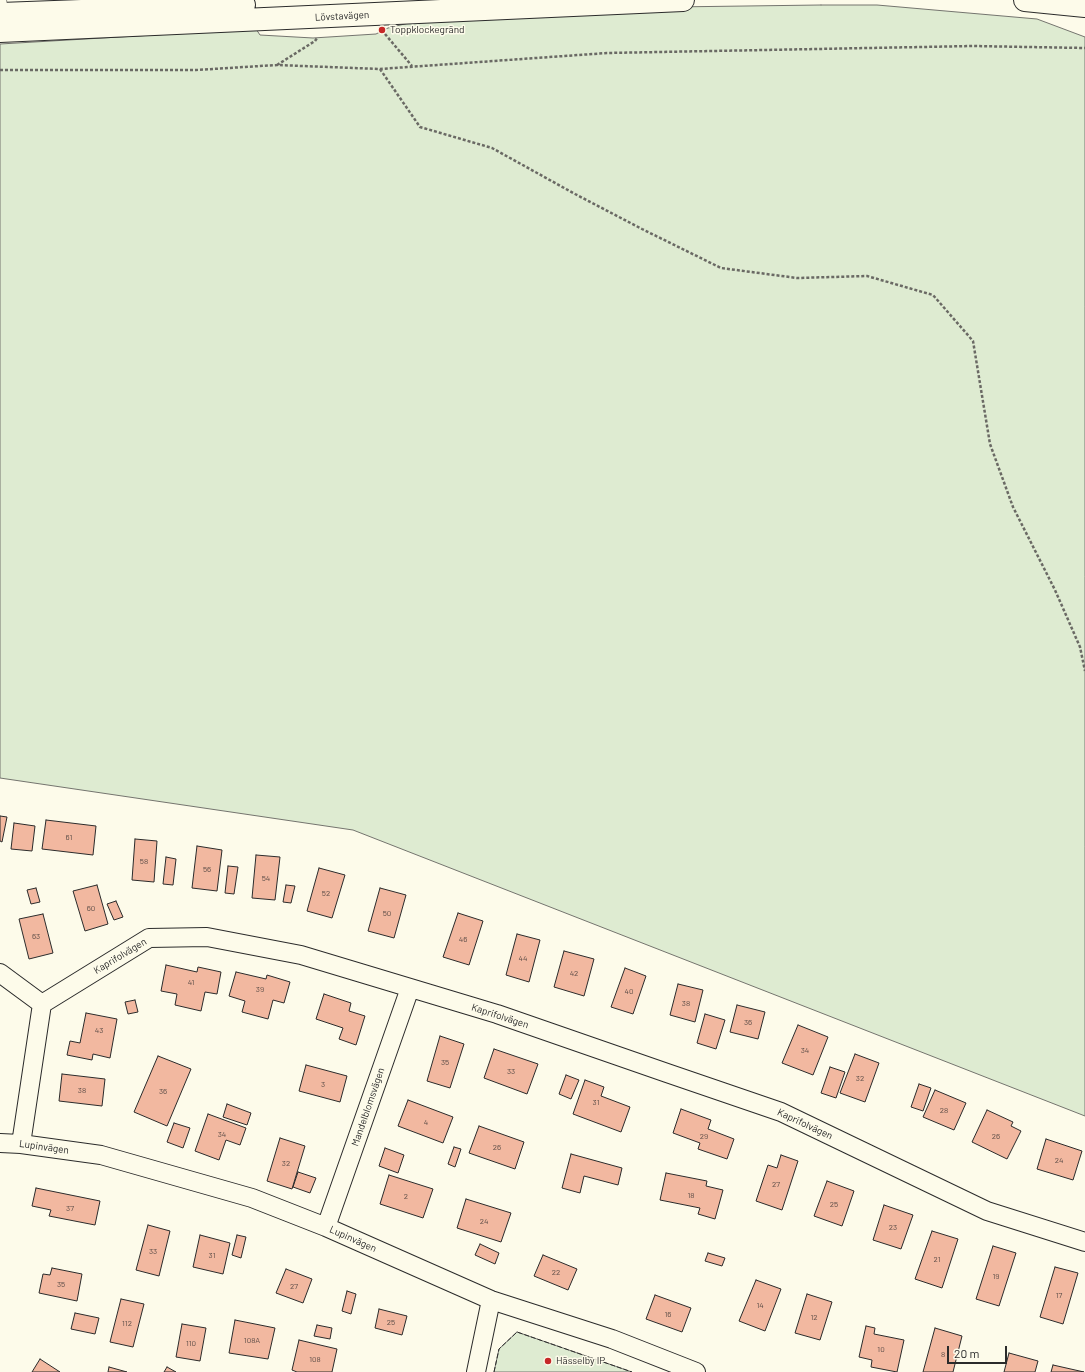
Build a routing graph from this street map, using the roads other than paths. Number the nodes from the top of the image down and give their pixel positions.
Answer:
1 (363, 0) edge
2 (683, 0) edge
3 (1025, 0) edge
4 (1085, 6) edge
5 (2, 18) edge
6 (0, 973) edge
7 (410, 988) junction
8 (42, 1004) junction
9 (0, 1143) edge
10 (21, 1144) junction
11 (326, 1227) junction
12 (1085, 1242) edge
13 (491, 1300) junction
14 (476, 1372) edge
15 (696, 1372) edge

1 - 5 street, Lövstavägen
2 - 5 street, Lövstavägen
3 - 4 street
6 - 8 street
7 - 8 street, Kaprifolvägen
7 - 11 street, Mandelblomsvägen
7 - 12 street, Kaprifolvägen
8 - 10 street
9 - 10 street, Lupinvägen
10 - 11 street, Lupinvägen
11 - 13 street, Lupinvägen
13 - 14 street
13 - 15 street, Lupinvägen

